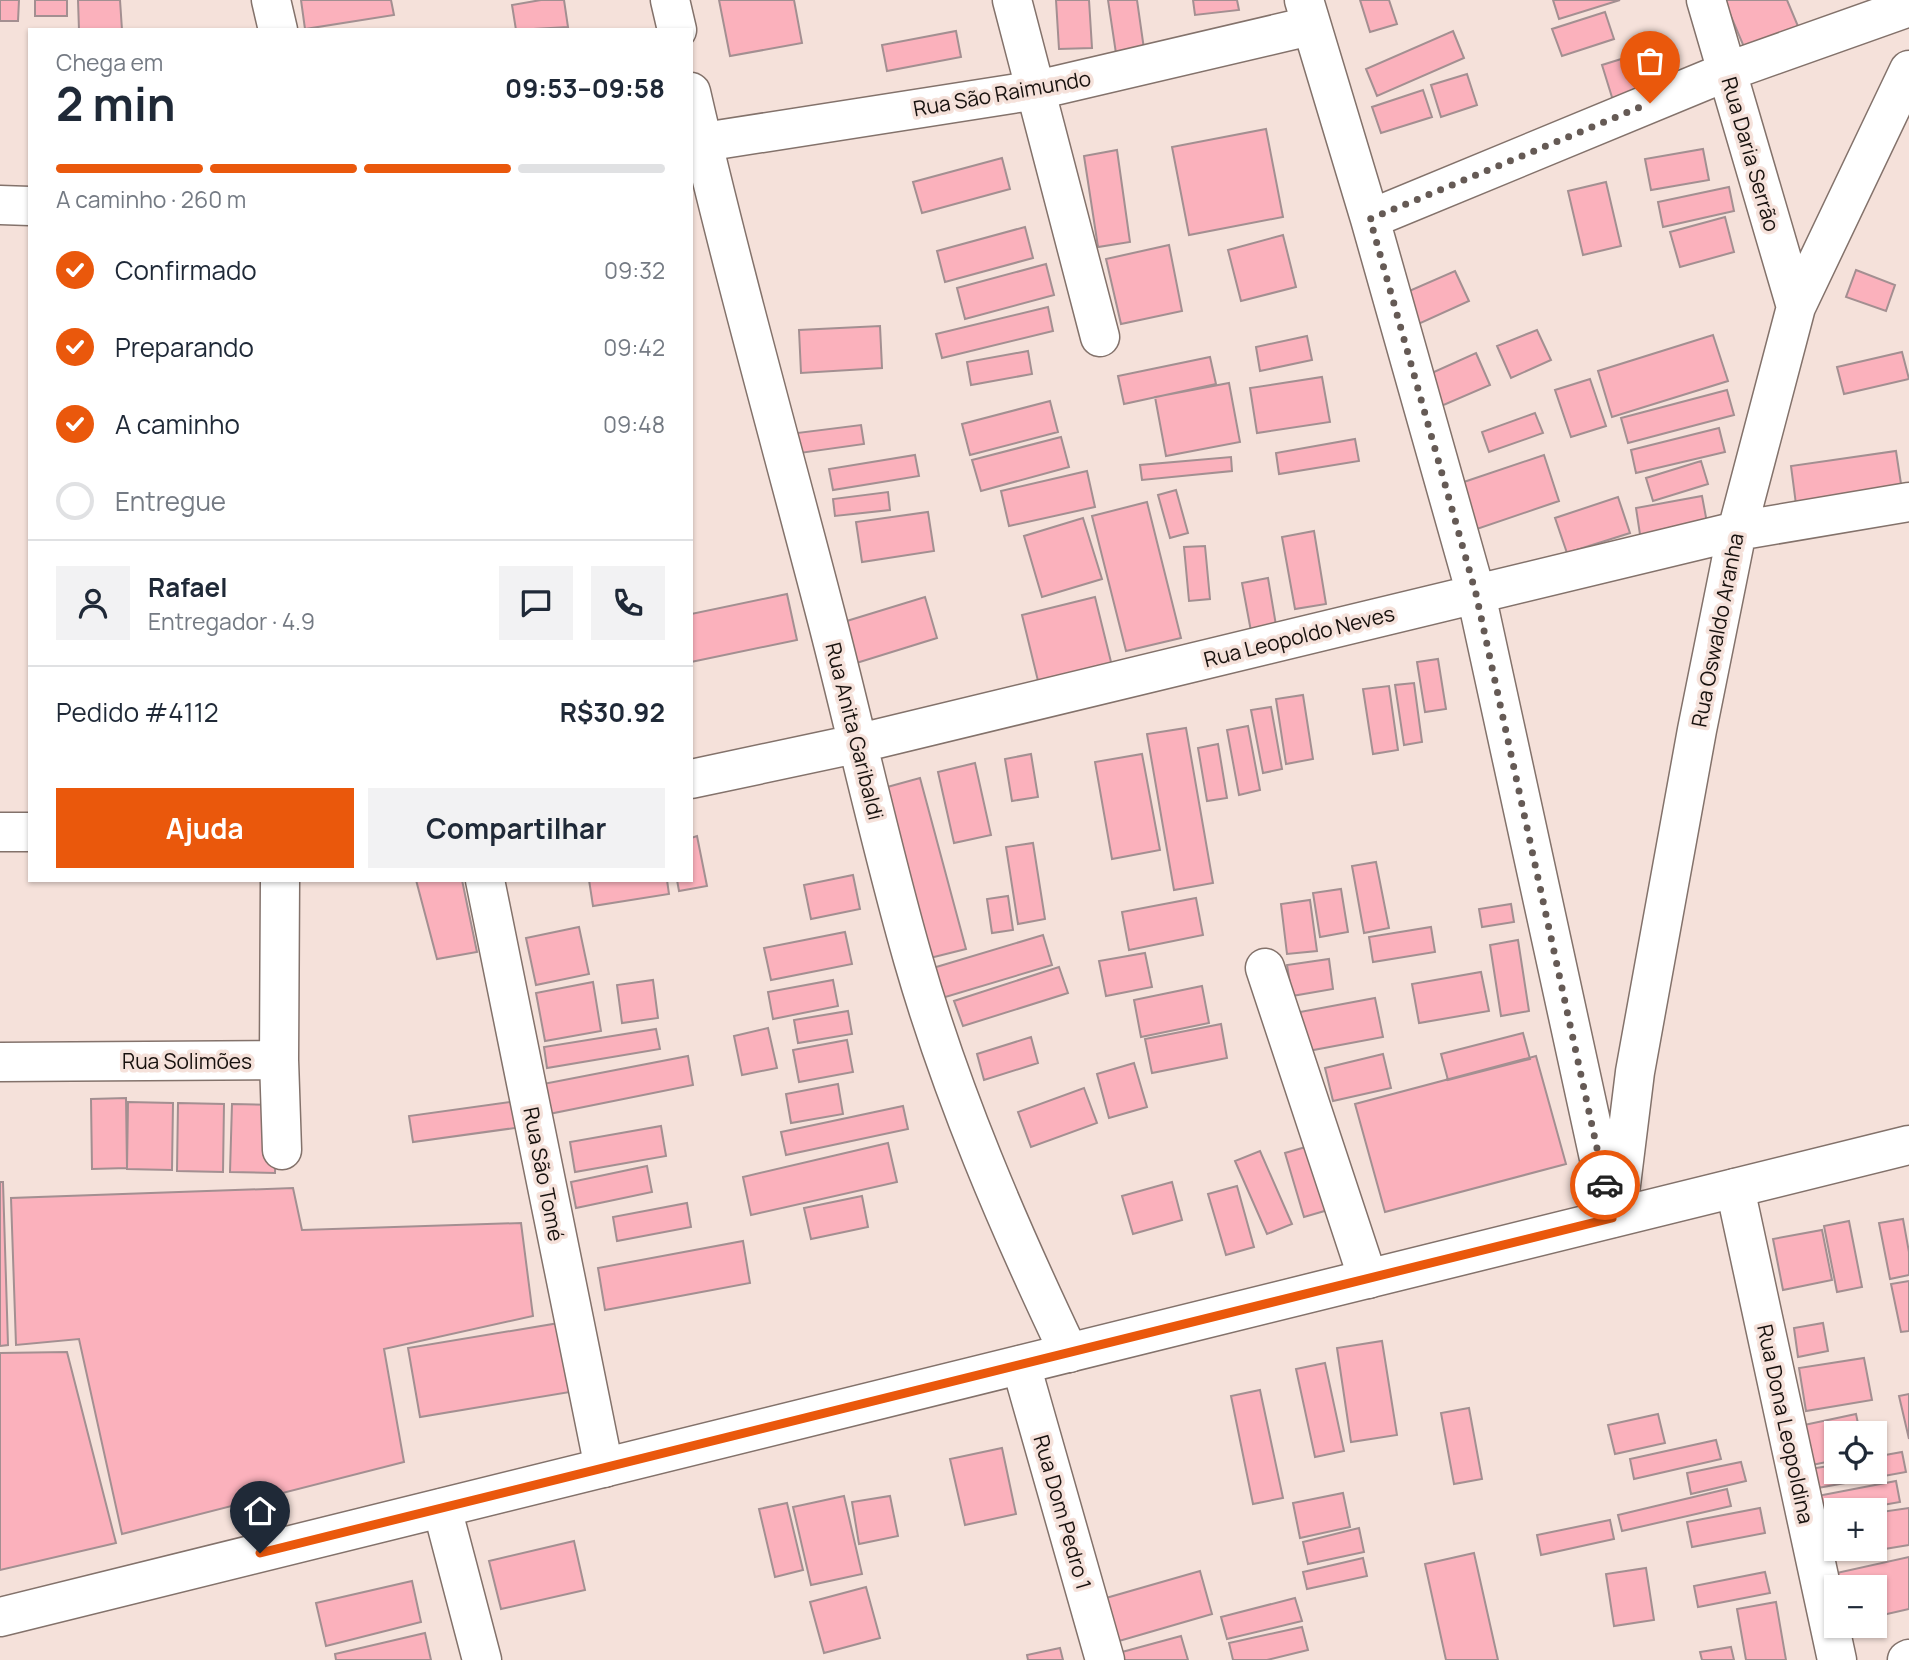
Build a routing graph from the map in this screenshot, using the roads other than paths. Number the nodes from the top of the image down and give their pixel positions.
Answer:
1 (271, 0) edge
2 (670, 0) edge
3 (1012, 0) edge
4 (1706, 0) edge
5 (1909, 7) edge
6 (1307, 13) edge
7 (278, 28) edge
8 (677, 28) edge
9 (1909, 71) edge
10 (1727, 72) junction
11 (1037, 90) junction
12 (693, 109) edge
13 (697, 143) edge
14 (0, 205) edge
15 (28, 206) edge
16 (1370, 219) junction
17 (1796, 307) junction
18 (1100, 337) dead end
19 (1909, 502) edge
20 (1737, 531) junction
21 (1476, 594) junction
22 (860, 743) junction
23 (693, 779) edge
24 (0, 832) edge
25 (28, 832) edge
26 (280, 882) edge
27 (485, 882) edge
28 (1265, 968) dead end
29 (279, 1060) junction
30 (0, 1062) edge
31 (1909, 1145) edge
32 (282, 1150) dead end
33 (1735, 1188) junction
34 (1615, 1217) junction
35 (1368, 1279) junction
36 (1069, 1353) junction
37 (1021, 1365) junction
38 (604, 1468) junction
39 (442, 1508) junction
40 (0, 1617) edge
41 (482, 1660) edge
42 (1105, 1660) edge
43 (1836, 1660) edge

1 - 7 street
2 - 8 street
3 - 11 street
4 - 10 street, Rua Daria Serrão
5 - 10 street
6 - 11 street, Rua São Raimundo
6 - 16 street
9 - 17 street, Rua Oswaldo Aranha
10 - 16 street
10 - 17 street, Rua Daria Serrão
11 - 13 street, Rua São Raimundo
11 - 18 street
12 - 13 street, Rua Anita Garibaldi
13 - 22 street, Rua Anita Garibaldi
14 - 15 street
16 - 21 street
17 - 20 street, Rua Oswaldo Aranha
19 - 20 street, Rua Leopoldo Neves
20 - 21 street, Rua Leopoldo Neves
20 - 34 street, Rua Oswaldo Aranha
21 - 22 street, Rua Leopoldo Neves
21 - 34 street
22 - 23 street, Rua Leopoldo Neves
22 - 36 street, Rua Anita Garibaldi
24 - 25 street
26 - 29 street, Rua Solimões
27 - 38 street, Rua São Tomé
28 - 35 street
29 - 30 street, Rua Solimões
29 - 32 street
31 - 33 street
33 - 34 street
33 - 43 street, Rua Dona Leopoldina
34 - 35 street
35 - 36 street
36 - 37 street
37 - 38 street
37 - 42 street, Rua Dom Pedro 1
38 - 39 street
39 - 40 street
39 - 41 street

